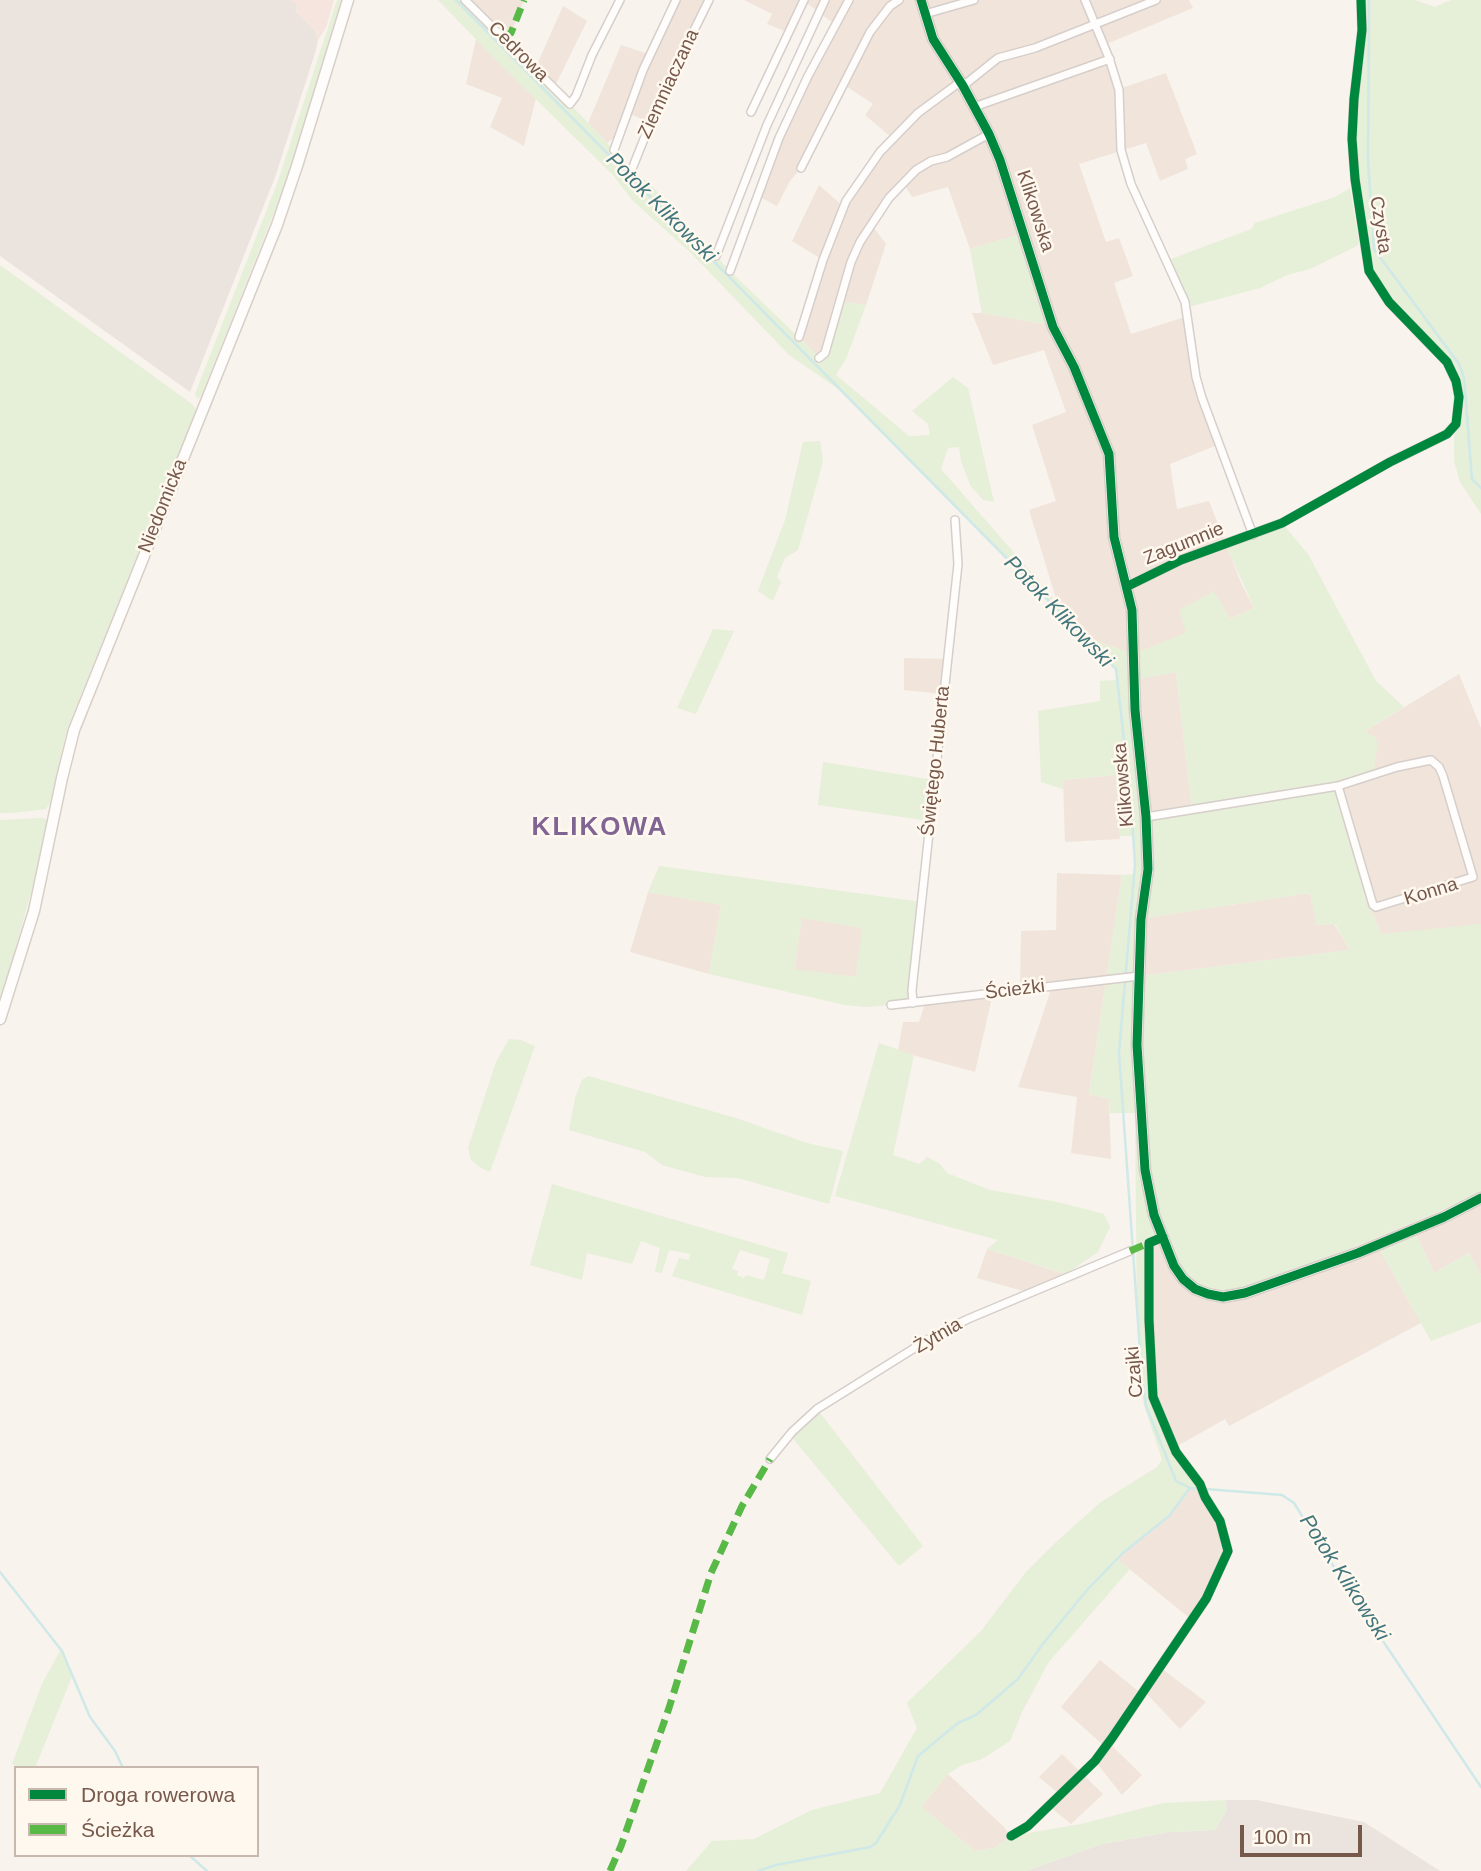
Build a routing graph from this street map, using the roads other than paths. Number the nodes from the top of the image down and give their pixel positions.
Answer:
1 (348, 0) edge
2 (465, 0) edge
3 (620, 0) edge
4 (676, 0) edge
5 (709, 0) edge
6 (804, 0) edge
7 (825, 0) edge
8 (849, 0) edge
9 (899, 0) edge
10 (921, 0) edge
11 (974, 0) edge
12 (1085, 0) edge
13 (1156, 0) edge
14 (1361, 0) edge
15 (925, 14) junction
16 (1096, 23) junction
17 (1110, 59) junction
18 (962, 84) junction
19 (974, 107) junction
20 (751, 112) dead end
21 (989, 134) junction
22 (614, 150) dead end
23 (801, 168) dead end
24 (632, 169) dead end
25 (716, 256) dead end
26 (730, 271) dead end
27 (799, 337) dead end
28 (819, 358) dead end
29 (955, 520) dead end
30 (1253, 535) junction
31 (1128, 586) junction
32 (1338, 786) junction
33 (1146, 817) junction
34 (1134, 977) junction
35 (913, 1003) junction
36 (891, 1005) dead end
37 (0, 1019) edge
38 (1481, 1198) edge
39 (1163, 1237) junction
40 (1130, 1251) dead end
41 (770, 1459) dead end
42 (1011, 1836) dead end

1 - 37 street, Niedomicka
2 - 3 street, Cedrowa
4 - 22 street, Ziemniaczana
5 - 24 street, Ziemniaczana
6 - 20 street
7 - 25 street
8 - 26 street
9 - 23 street
10 - 15 street, Klikowska
11 - 15 street
12 - 16 street, Zagumnie
13 - 16 street
14 - 30 street, Czysta
15 - 18 street, Klikowska
16 - 17 street, Zagumnie
16 - 18 street
17 - 19 street
17 - 30 street, Zagumnie
18 - 19 street, Klikowska
18 - 27 street
19 - 21 street, Klikowska
21 - 28 street
21 - 31 street, Klikowska
29 - 35 street, Świętego Huberta
30 - 31 street, Zagumnie
31 - 33 street, Klikowska
32 - 32 street, Konna
32 - 33 street, Konna
33 - 34 street, Klikowska
34 - 35 street, Ścieżki
34 - 39 street, Klikowska
35 - 36 street, Ścieżki
38 - 39 street, Klikowska
39 - 42 street, Czajki
40 - 41 street, Żytnia

